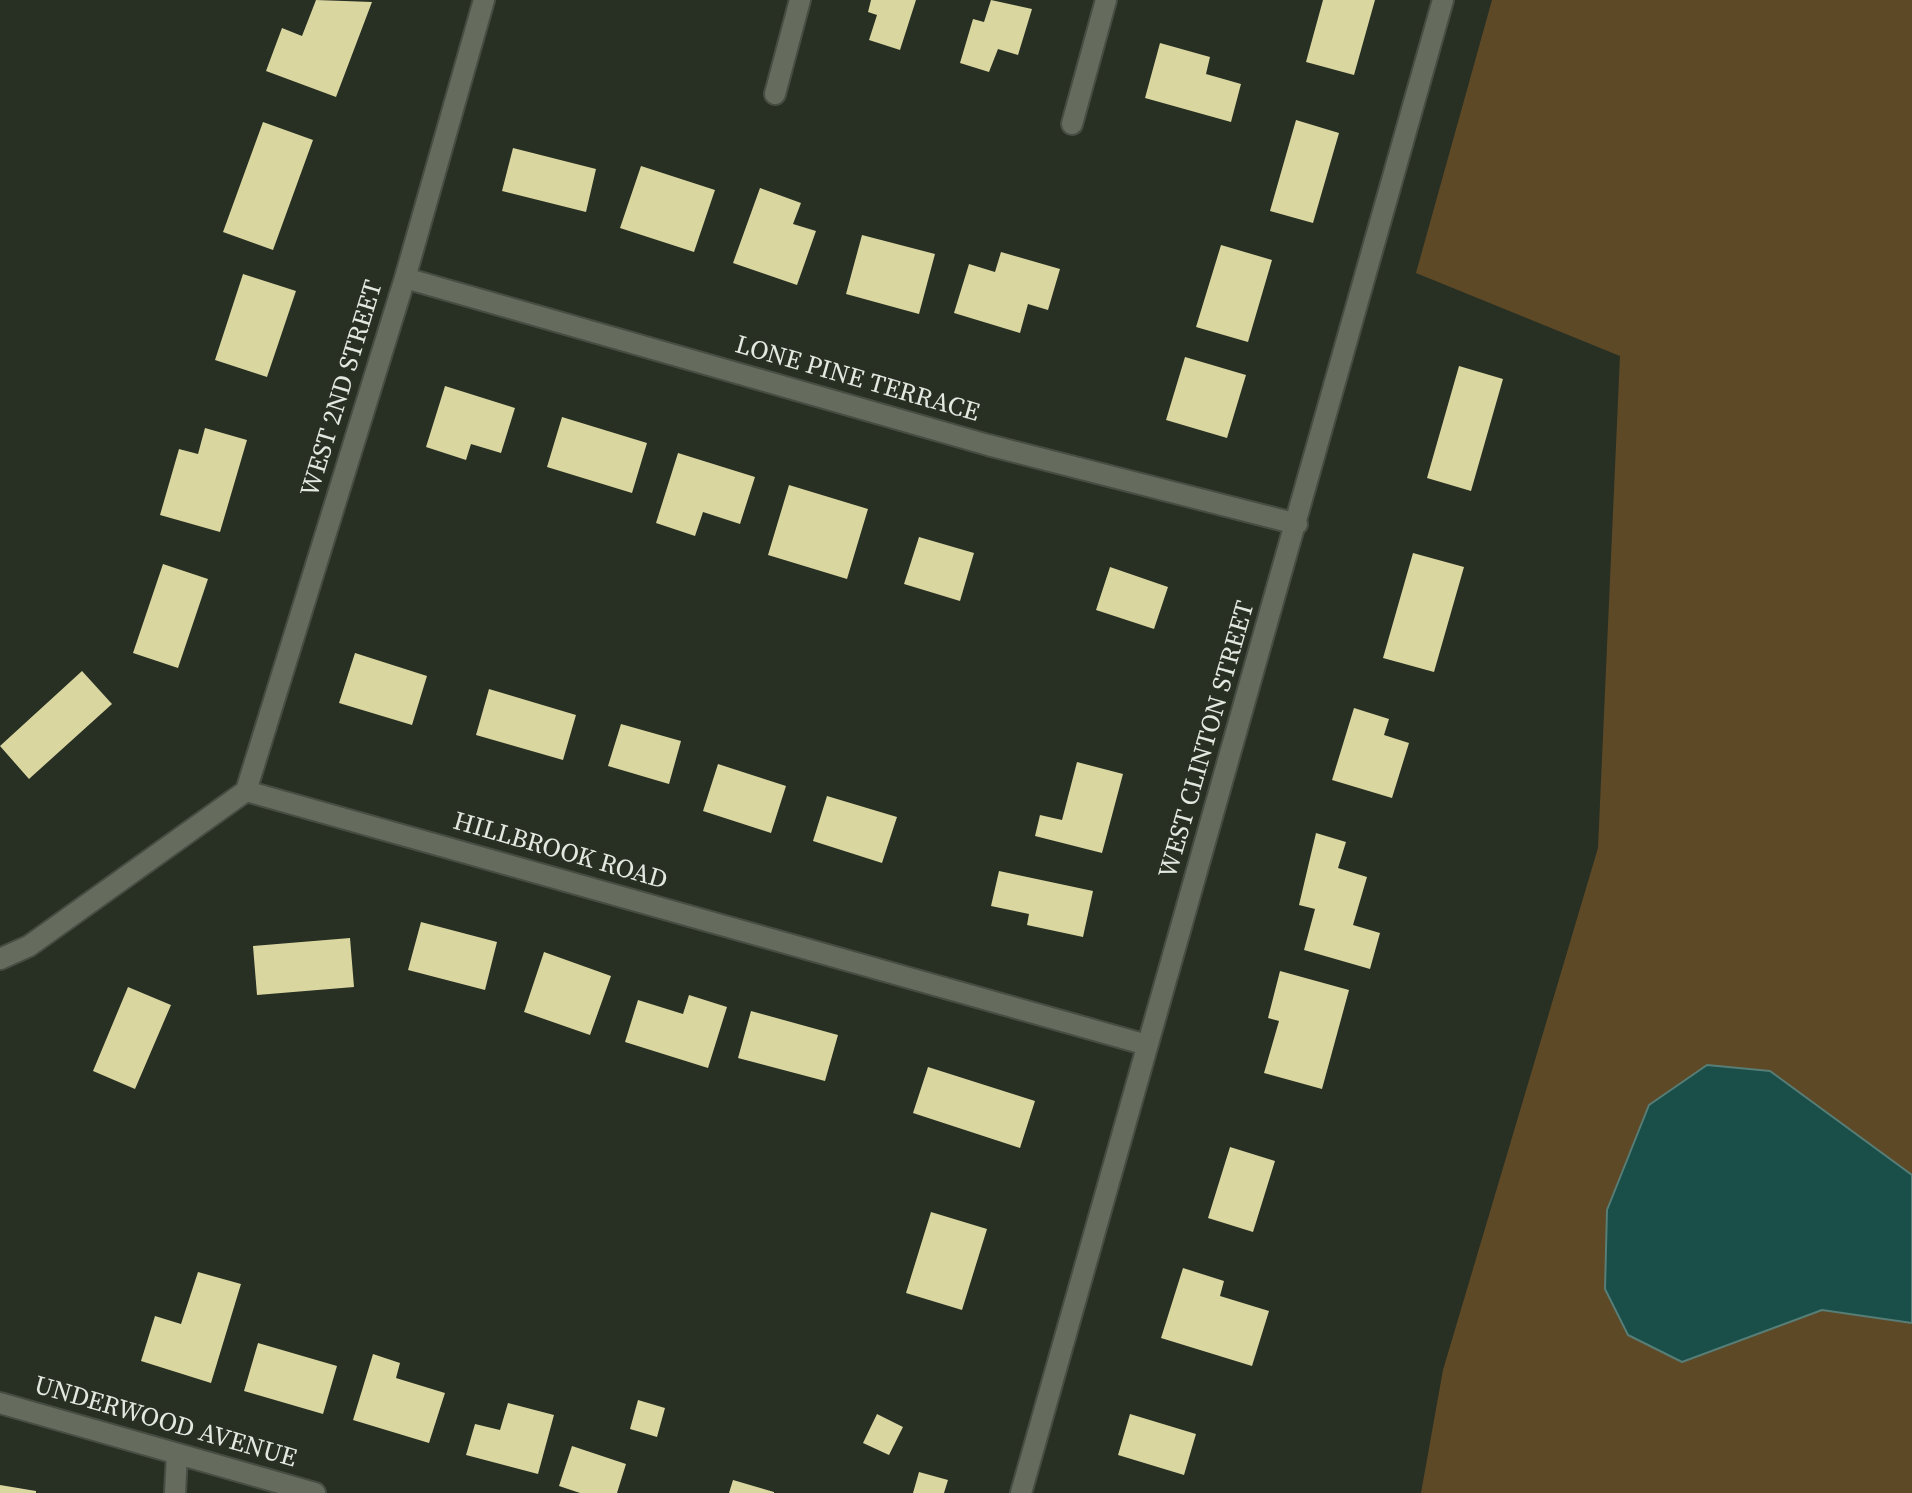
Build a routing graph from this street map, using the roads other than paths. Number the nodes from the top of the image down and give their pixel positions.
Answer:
1 (484, 0) edge
2 (800, 0) edge
3 (1106, 0) edge
4 (1443, 0) edge
5 (775, 94) dead end
6 (1072, 124) dead end
7 (405, 278) junction
8 (1297, 524) junction
9 (246, 791) junction
10 (0, 959) edge
11 (1147, 1045) junction
12 (0, 1403) edge
13 (177, 1454) junction
14 (175, 1493) edge
15 (315, 1493) edge
16 (1021, 1493) edge

1 - 7 street, WEST 2ND STREET
2 - 5 street
3 - 6 street
4 - 8 street, WEST CLINTON STREET
7 - 8 street, LONE PINE TERRACE
7 - 9 street, WEST 2ND STREET
8 - 11 street, WEST CLINTON STREET
9 - 10 street
9 - 11 street, HILLBROOK ROAD
11 - 16 street, WEST CLINTON STREET
12 - 13 street, UNDERWOOD AVENUE
13 - 14 street
13 - 15 street, UNDERWOOD AVENUE

